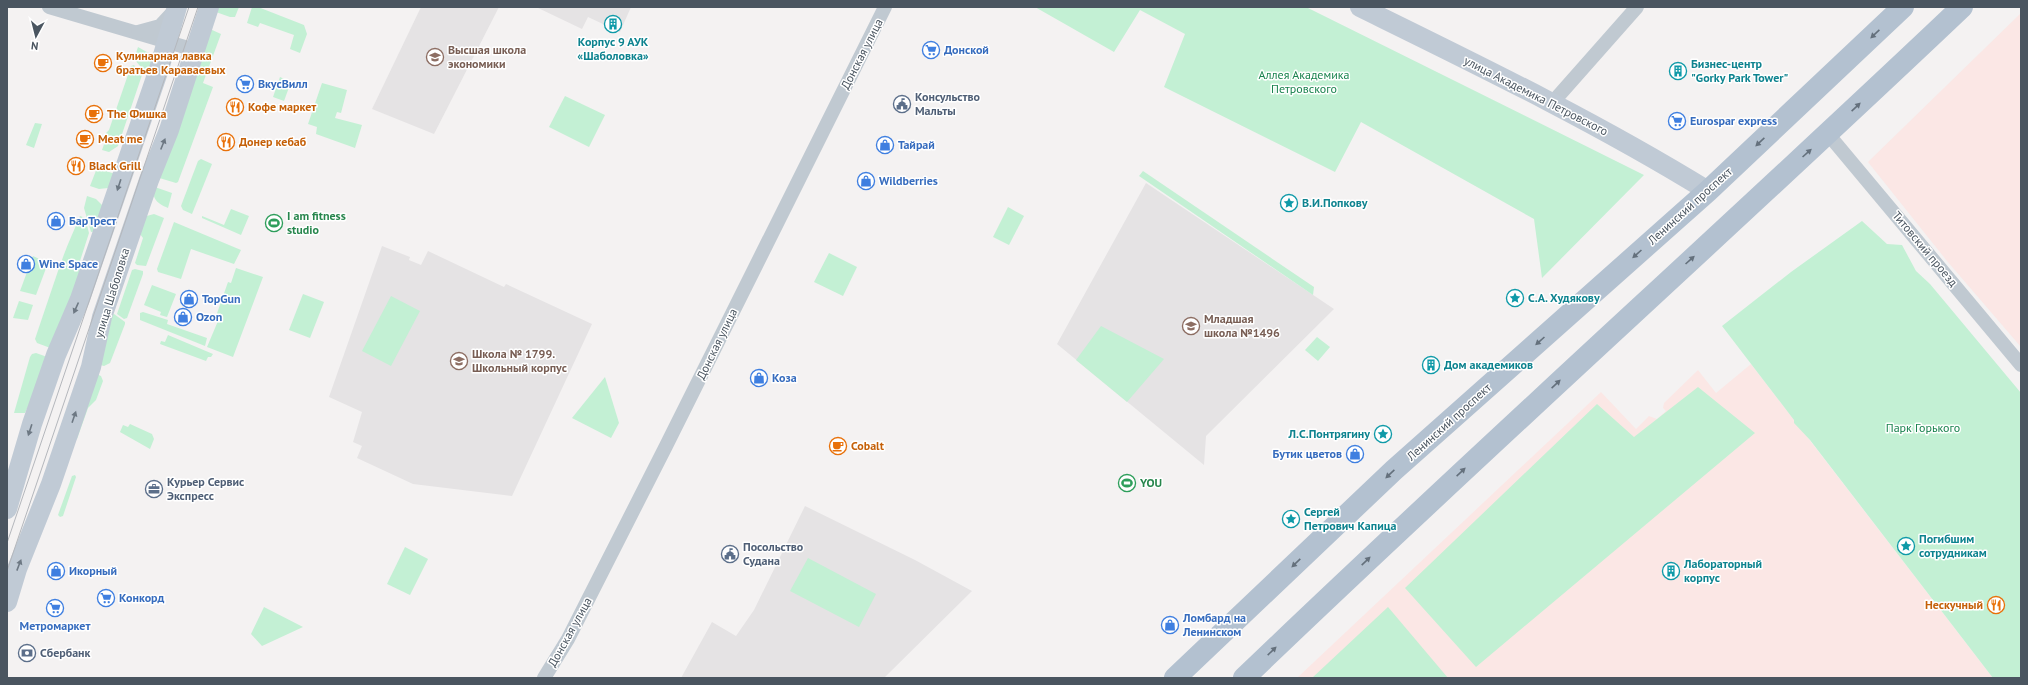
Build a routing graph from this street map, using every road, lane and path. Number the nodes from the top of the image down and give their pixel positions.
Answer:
1 (50, 7) edge
2 (176, 7) edge
3 (209, 7) edge
4 (885, 7) edge
5 (1360, 7) edge
6 (1637, 7) edge
7 (1903, 7) edge
8 (1962, 7) edge
9 (137, 32) junction
10 (167, 41) junction
11 (195, 50) junction
12 (1553, 102) junction
13 (1828, 134) junction
14 (1708, 191) junction
15 (2021, 365) edge
16 (7, 508) edge
17 (7, 602) edge
18 (544, 678) edge
19 (1175, 678) edge
20 (1244, 678) edge

1 - 9 street
2 - 9 street
2 - 10 main road
3 - 11 main road, улица Шаболовка
4 - 18 street, Донская улица
5 - 12 main road, улица Академика Петровского
6 - 12 street
7 -> 14 main road, Ленинский проспект
13 -> 8 main road
9 - 10 street
10 - 11 street
10 -> 16 main road
17 -> 11 main road, улица Шаболовка
12 - 14 main road, улица Академика Петровского
13 - 15 street, Титовский проезд
20 -> 13 main road
14 -> 19 main road, Ленинский проспект

